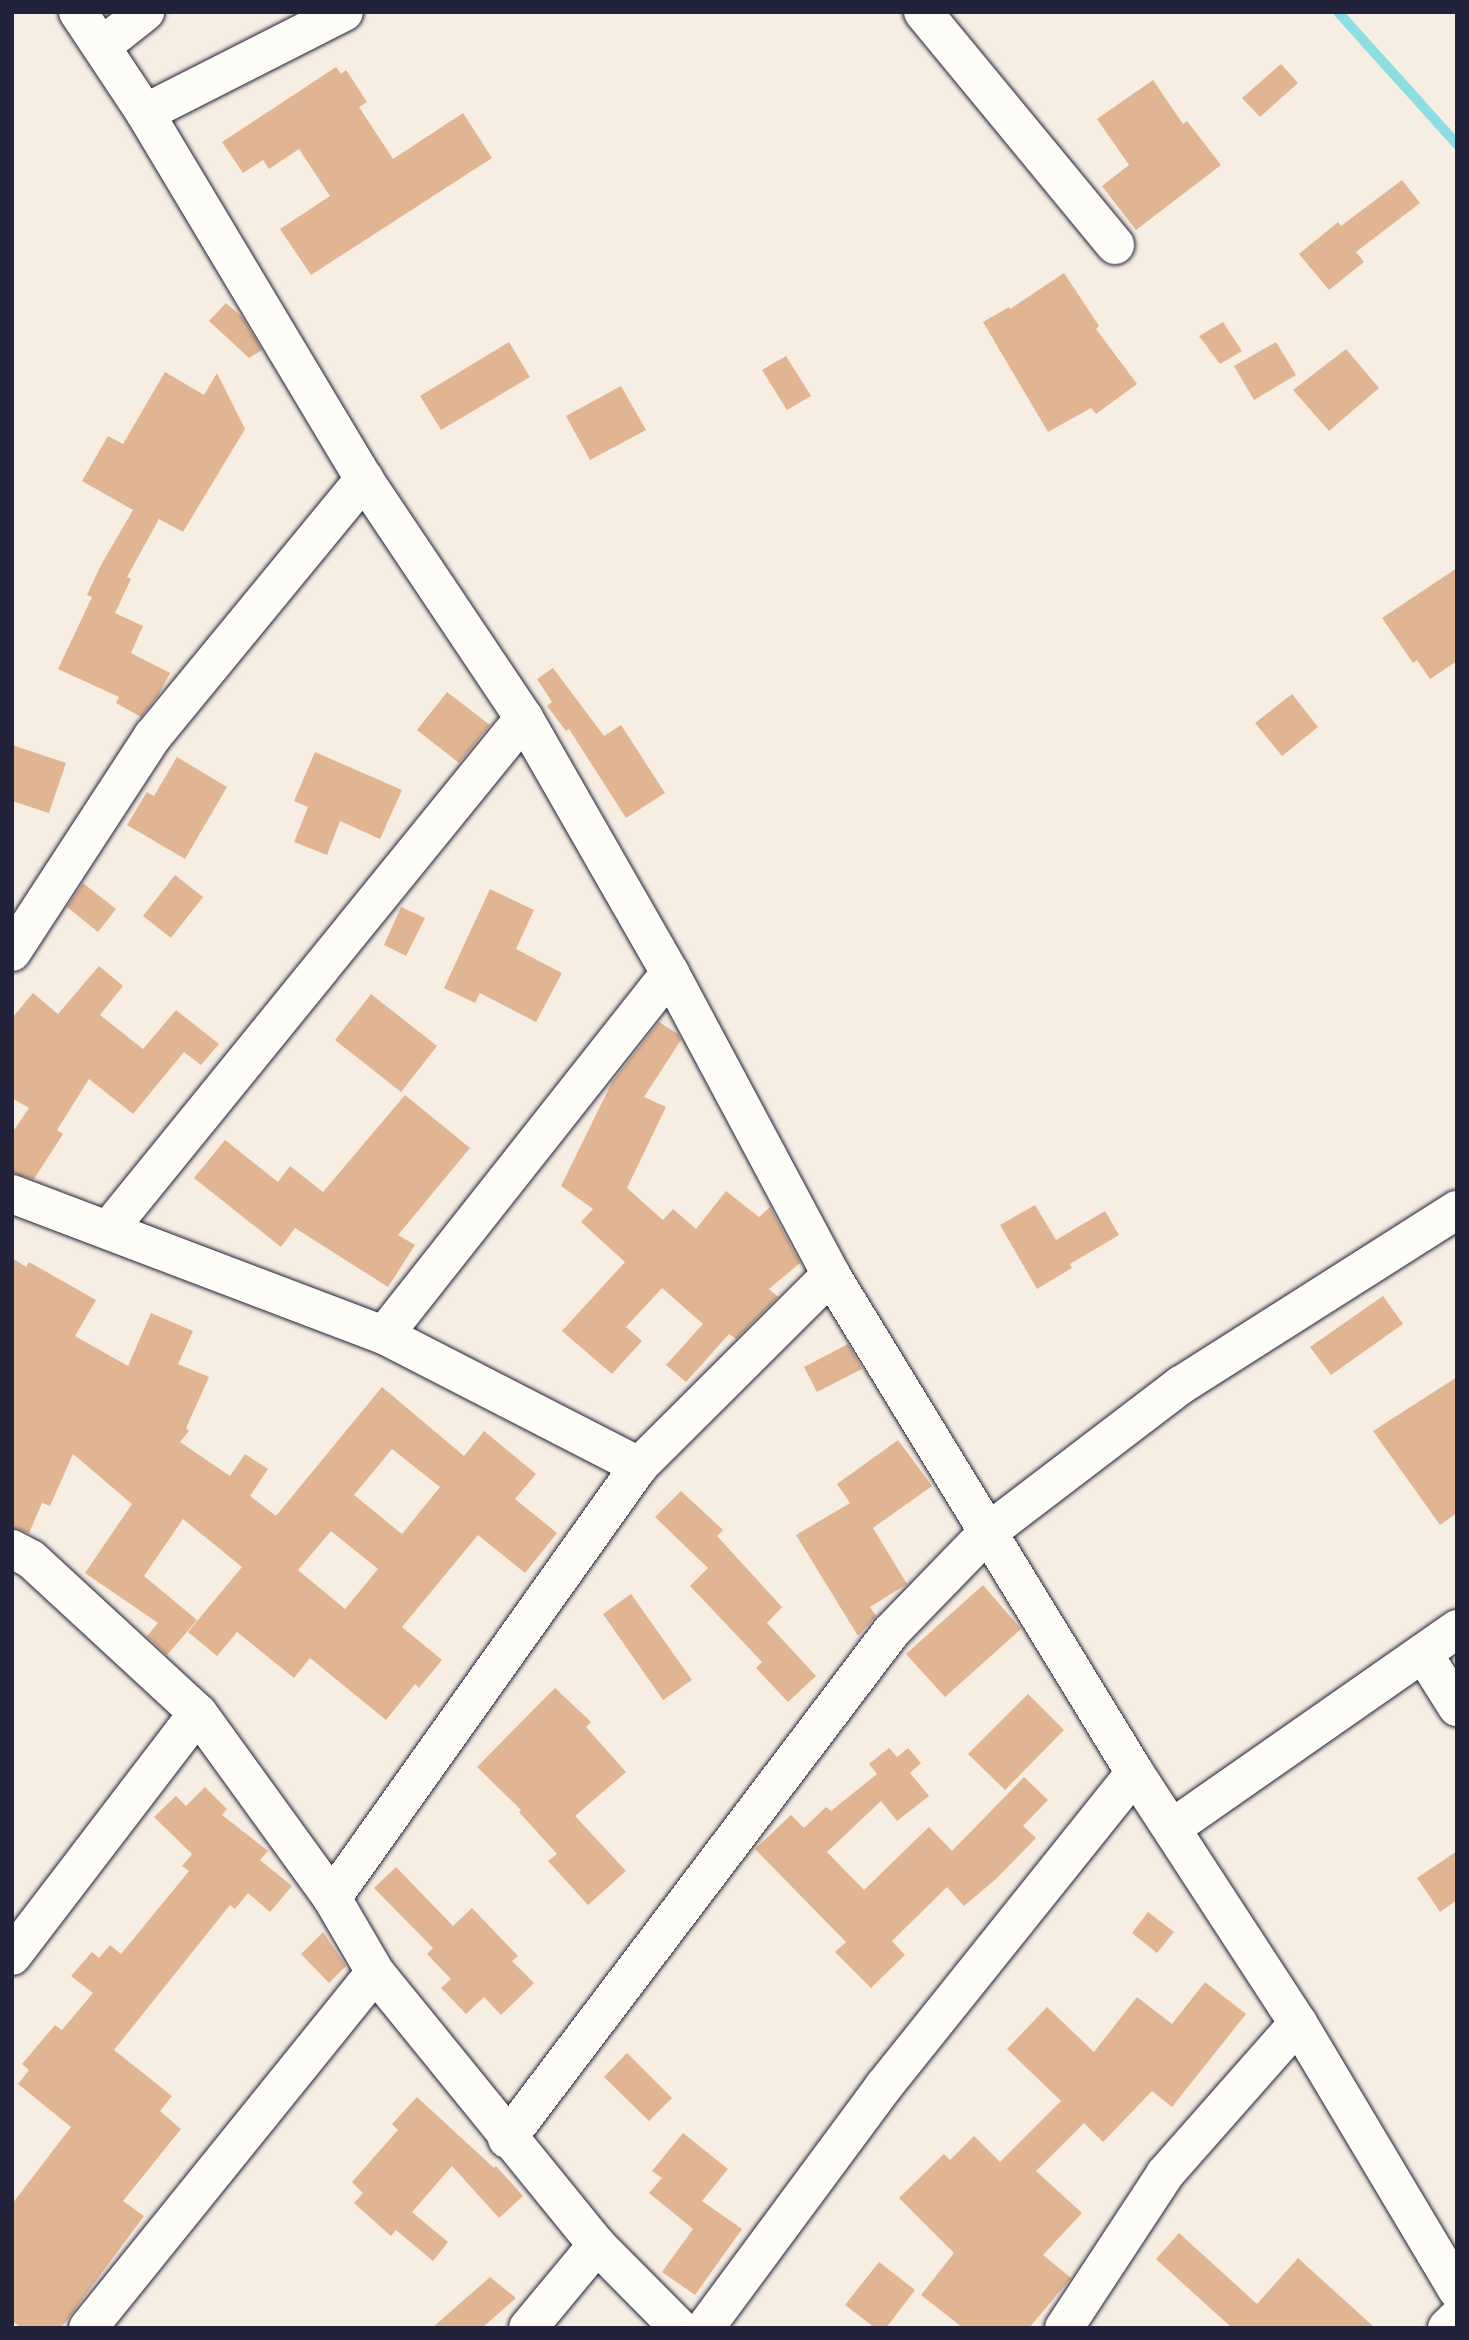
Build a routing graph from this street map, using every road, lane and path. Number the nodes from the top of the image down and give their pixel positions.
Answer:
1 (78, 12) edge
2 (145, 12) edge
3 (344, 12) edge
4 (923, 12) edge
5 (102, 46) junction
6 (145, 113) junction
7 (1115, 245) dead end
8 (364, 479) junction
9 (524, 718) junction
10 (12, 952) edge
11 (670, 973) junction
12 (12, 1195) edge
13 (1457, 1210) edge
14 (109, 1229) junction
15 (831, 1275) junction
16 (384, 1335) junction
17 (639, 1466) junction
18 (988, 1532) junction
19 (12, 1549) edge
20 (1457, 1629) edge
21 (1423, 1653) junction
22 (1457, 1707) edge
23 (198, 1713) junction
24 (1135, 1773) junction
25 (1172, 1828) junction
26 (332, 1898) junction
27 (12, 1956) edge
28 (374, 1972) junction
29 (1298, 2023) junction
30 (508, 2139) junction
31 (597, 2245) junction
32 (1457, 2290) edge
33 (1457, 2318) edge
34 (88, 2328) edge
35 (528, 2328) edge
36 (679, 2328) edge
37 (705, 2328) edge
38 (1064, 2328) edge
39 (1447, 2328) edge

1 - 5 street
2 - 5 street
3 - 6 street
4 - 7 street
5 - 6 street
6 - 8 street
8 - 9 street
8 - 10 street
9 - 11 street
9 - 14 street
11 - 15 street
11 - 16 street
12 - 14 street
13 - 18 street
14 - 16 street
15 - 17 street
15 - 18 street
16 - 17 street
17 - 26 street
18 - 24 street
18 - 30 street
19 - 23 street
20 - 21 street
21 - 22 street
21 - 25 street
23 - 26 street
23 - 27 street
24 - 25 street
24 - 37 street
25 - 29 street
26 - 28 street
28 - 30 street
28 - 34 street
29 - 32 street
29 - 38 street
30 - 31 street
31 - 35 street
31 - 36 street
33 - 39 street

